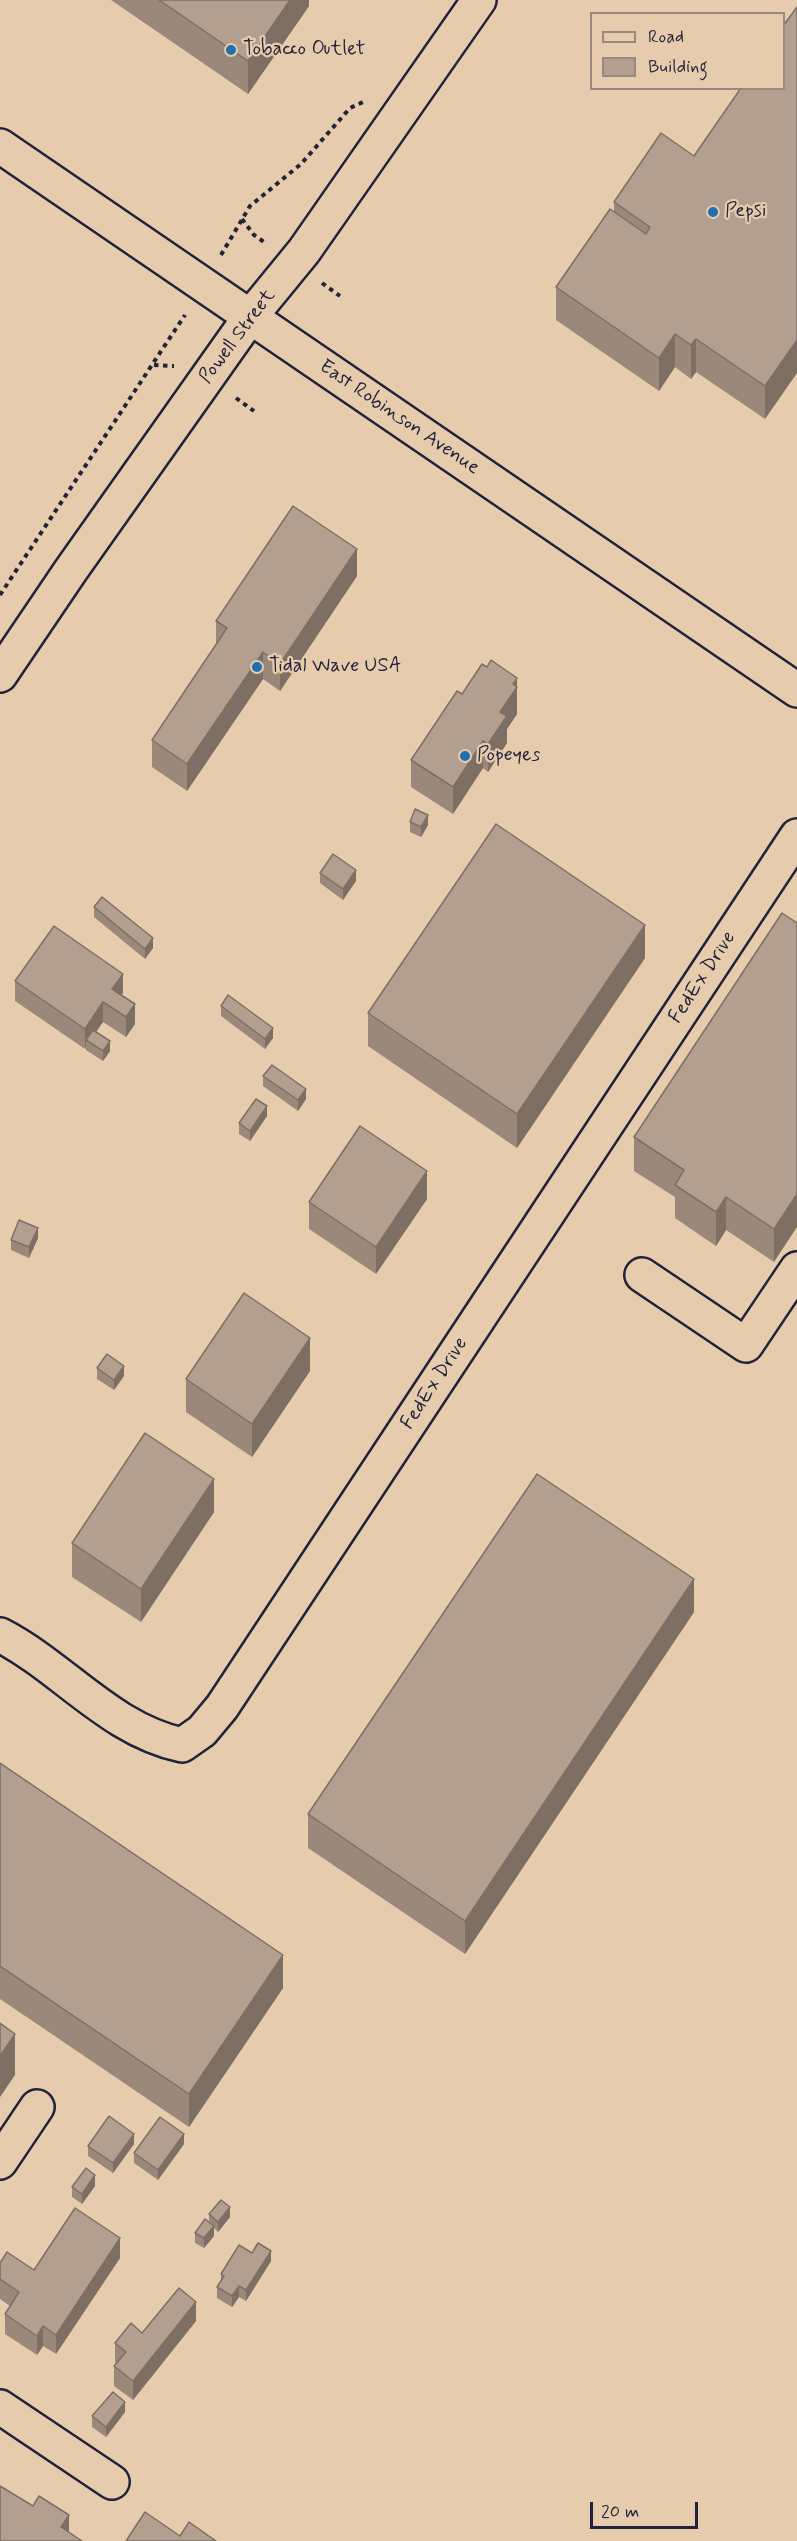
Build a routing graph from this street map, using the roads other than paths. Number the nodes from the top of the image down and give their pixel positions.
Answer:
1 (479, 0) edge
2 (0, 146) edge
3 (250, 317) junction
4 (0, 675) edge
5 (797, 690) edge
6 (797, 836) edge
7 (797, 1269) edge
8 (642, 1275) dead end
9 (0, 1635) edge
10 (37, 2107) dead end
11 (0, 2162) edge
12 (0, 2407) edge
13 (112, 2482) dead end

1 - 3 main road, Powell Street
2 - 3 main road, East Robinson Avenue
3 - 4 main road, Powell Street
3 - 5 main road, East Robinson Avenue
6 - 9 main road, FedEx Drive
7 - 8 main road
10 - 11 main road
12 - 13 main road

